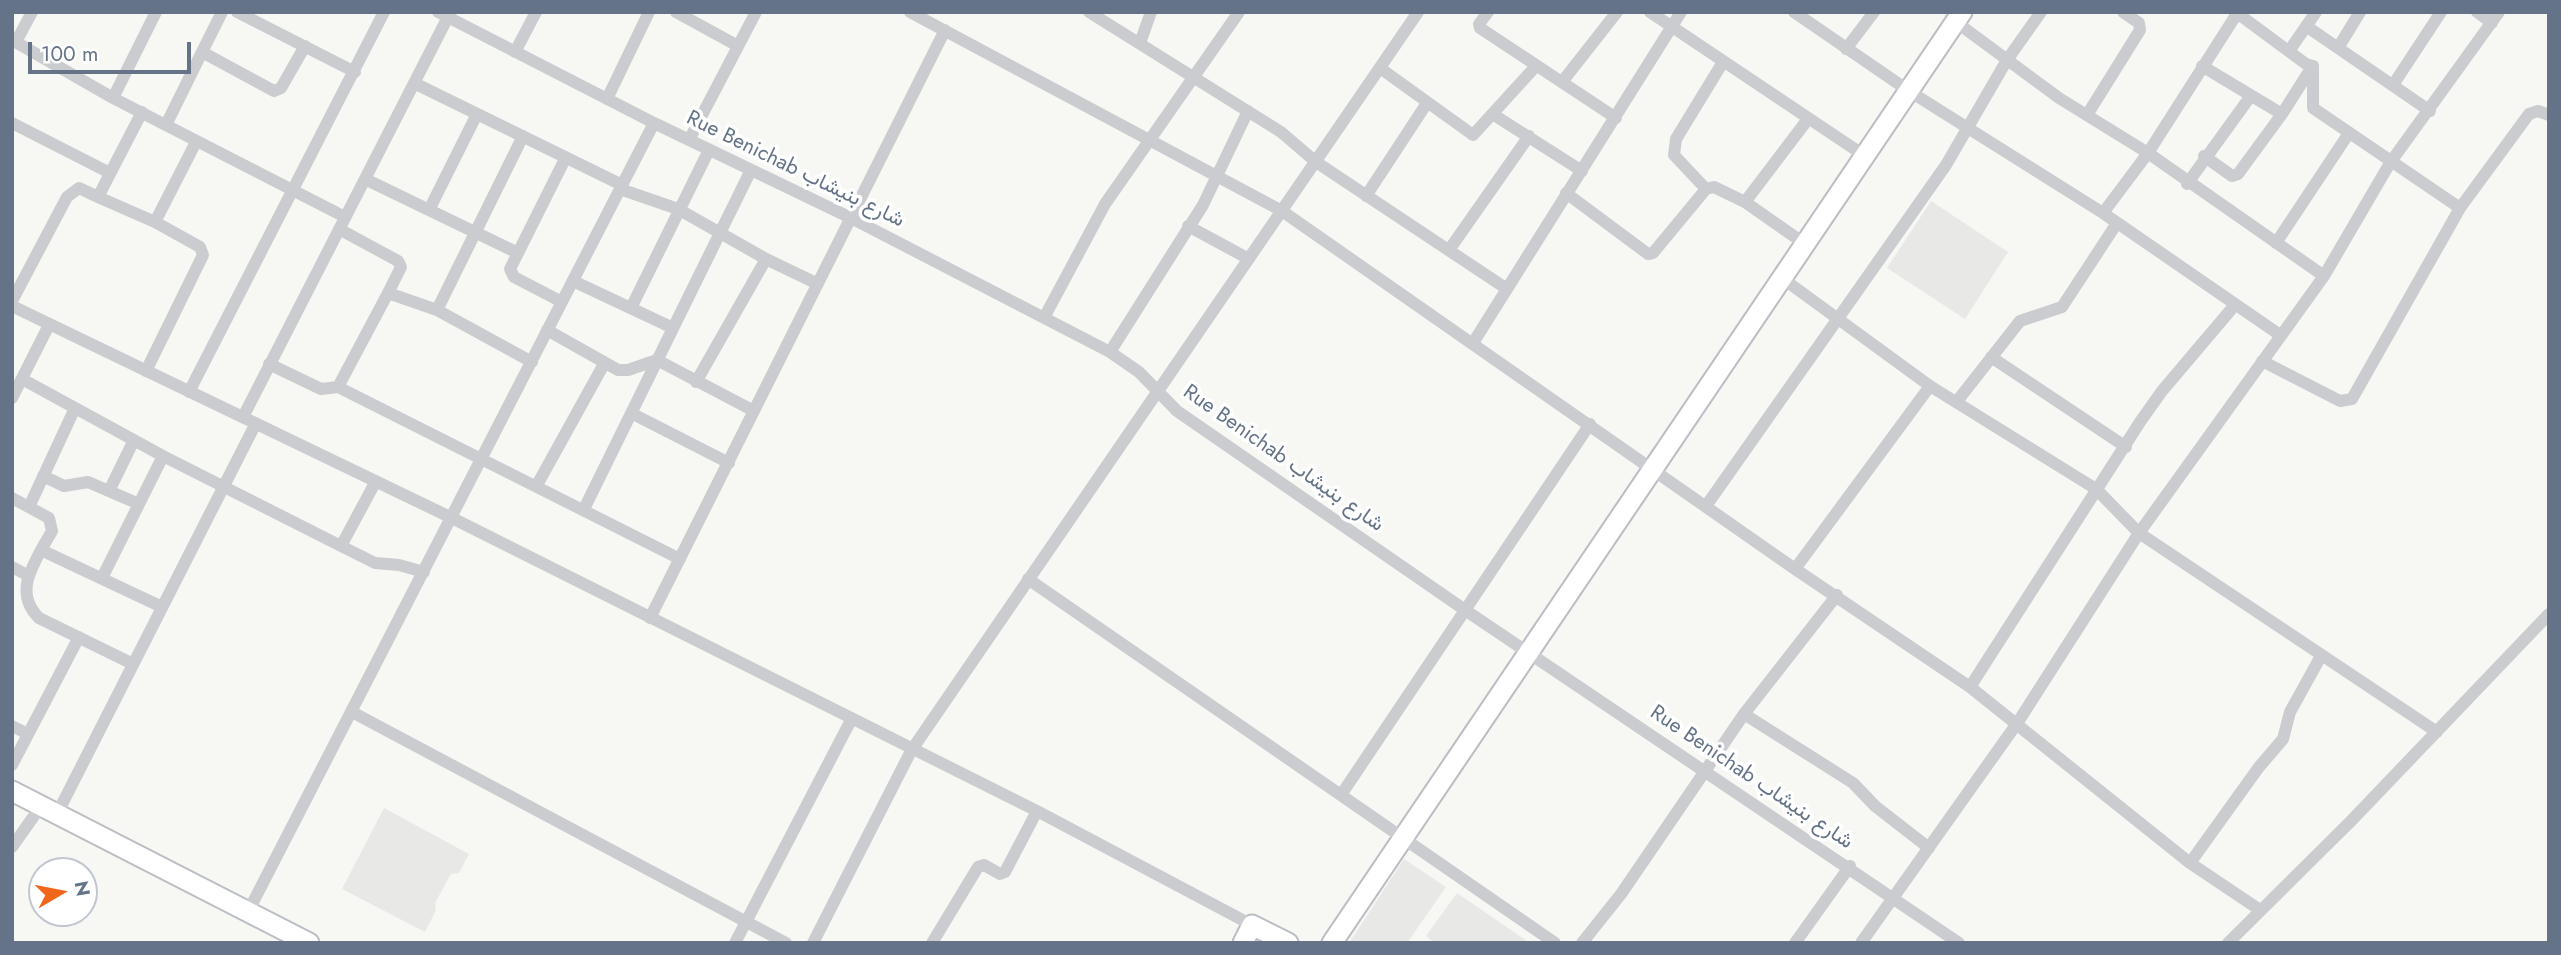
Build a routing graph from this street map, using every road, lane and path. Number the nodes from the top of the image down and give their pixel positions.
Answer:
1 (32, 12) edge
2 (156, 12) edge
3 (222, 12) edge
4 (237, 12) edge
5 (384, 12) edge
6 (536, 12) edge
7 (649, 12) edge
8 (756, 12) edge
9 (910, 12) edge
10 (1151, 12) edge
11 (1239, 12) edge
12 (1418, 12) edge
13 (1488, 12) edge
14 (1616, 12) edge
15 (1650, 12) edge
16 (1681, 12) edge
17 (1794, 12) edge
18 (1874, 12) edge
19 (2041, 12) edge
20 (2123, 12) edge
21 (2316, 12) edge
22 (2360, 12) edge
23 (2441, 12) edge
24 (2477, 12) edge
25 (2238, 13) edge
26 (445, 14) edge
27 (683, 14) edge
28 (1096, 14) edge
29 (256, 17) edge
30 (1959, 17) edge
31 (2496, 18) edge
32 (2306, 26) junction
33 (1673, 27) junction
34 (945, 30) junction
35 (14, 41) edge
36 (1140, 43) junction
37 (304, 46) junction
38 (738, 46) junction
39 (2338, 48) junction
40 (1846, 49) junction
41 (2289, 51) junction
42 (202, 52) junction
43 (515, 52) junction
44 (2007, 60) junction
45 (1723, 62) junction
46 (1536, 66) junction
47 (2202, 66) junction
48 (2313, 66) junction
49 (1380, 68) junction
50 (355, 72) junction
51 (1195, 77) junction
52 (1562, 82) junction
53 (414, 83) junction
54 (2393, 85) junction
55 (1909, 91) junction
56 (2250, 97) junction
57 (113, 98) junction
58 (607, 99) junction
59 (1427, 103) junction
60 (1248, 111) junction
61 (2430, 111) junction
62 (142, 112) junction
63 (477, 114) junction
64 (2283, 114) junction
65 (1494, 115) junction
66 (2087, 115) junction
67 (2549, 115) edge
68 (1616, 118) junction
69 (1808, 119) junction
70 (12, 123) edge
71 (653, 123) junction
72 (166, 125) junction
73 (1968, 126) junction
74 (2349, 133) junction
75 (523, 136) junction
76 (1529, 136) junction
77 (689, 140) junction
78 (1148, 141) junction
79 (196, 142) junction
80 (709, 150) junction
81 (2148, 153) junction
82 (1865, 156) junction
83 (2204, 156) junction
84 (566, 157) junction
85 (1316, 162) junction
86 (2390, 163) junction
87 (751, 170) junction
88 (1582, 171) junction
89 (110, 173) junction
90 (1215, 177) junction
91 (365, 179) junction
92 (2187, 184) junction
93 (621, 187) junction
94 (1706, 189) junction
95 (293, 190) junction
96 (1566, 193) junction
97 (98, 197) junction
98 (1366, 197) junction
99 (1745, 202) junction
100 (2460, 208) junction
101 (678, 209) junction
102 (429, 210) junction
103 (1282, 211) junction
104 (2103, 213) junction
105 (345, 217) junction
106 (851, 218) junction
107 (155, 222) junction
108 (2117, 223) junction
109 (1188, 226) junction
110 (339, 229) junction
111 (474, 232) junction
112 (721, 232) junction
113 (2276, 243) junction
114 (1805, 244) junction
115 (1449, 250) junction
116 (518, 253) junction
117 (766, 259) junction
118 (1249, 259) junction
119 (2323, 276) junction
120 (1782, 278) junction
121 (573, 281) junction
122 (818, 284) junction
123 (1507, 289) junction
124 (388, 293) junction
125 (12, 301) edge
126 (562, 302) junction
127 (12, 306) edge
128 (2234, 306) junction
129 (631, 308) junction
130 (436, 310) junction
131 (1045, 316) junction
132 (1838, 320) junction
133 (49, 325) junction
134 (673, 328) junction
135 (547, 330) junction
136 (2280, 335) junction
137 (1473, 343) junction
138 (1110, 352) junction
139 (1991, 357) junction
140 (657, 360) junction
141 (2262, 361) junction
142 (532, 362) junction
143 (604, 364) junction
144 (270, 365) junction
145 (146, 371) junction
146 (22, 379) junction
147 (696, 382) junction
148 (1930, 386) junction
149 (338, 387) junction
150 (189, 391) junction
151 (1156, 391) junction
152 (12, 398) edge
153 (1958, 400) junction
154 (75, 408) junction
155 (754, 411) junction
156 (632, 414) junction
157 (243, 417) junction
158 (256, 424) junction
159 (1590, 424) junction
160 (134, 440) junction
161 (2126, 447) junction
162 (163, 456) junction
163 (483, 458) junction
164 (729, 463) junction
165 (1654, 468) junction
166 (43, 476) junction
167 (376, 481) junction
168 (537, 485) junction
169 (223, 486) junction
170 (2096, 489) junction
171 (109, 491) junction
172 (12, 498) edge
173 (139, 504) junction
174 (29, 506) junction
175 (1706, 506) junction
176 (584, 509) junction
177 (452, 518) junction
178 (2139, 533) junction
179 (341, 546) junction
180 (41, 550) junction
181 (680, 559) junction
182 (12, 567) edge
183 (1796, 569) junction
184 (424, 572) junction
185 (27, 575) junction
186 (102, 578) junction
187 (1028, 579) junction
188 (1837, 595) junction
189 (162, 607) junction
190 (1465, 610) junction
191 (2549, 614) edge
192 (650, 618) junction
193 (79, 637) junction
194 (1529, 652) junction
195 (2321, 656) junction
196 (133, 664) junction
197 (1970, 687) junction
198 (352, 712) junction
199 (1744, 714) junction
200 (851, 720) junction
201 (2018, 723) junction
202 (12, 726) edge
203 (2437, 732) junction
204 (28, 734) junction
205 (911, 751) junction
206 (12, 765) edge
207 (1706, 770) junction
208 (12, 791) edge
209 (1341, 794) junction
210 (49, 810) junction
211 (1037, 811) junction
212 (1404, 837) junction
213 (12, 847) edge
214 (1929, 848) junction
215 (2190, 863) junction
216 (1850, 866) junction
217 (1893, 898) junction
218 (2260, 910) junction
219 (248, 912) junction
220 (746, 921) junction
221 (1252, 925) junction
222 (309, 943) edge
223 (735, 943) edge
224 (786, 943) edge
225 (813, 943) edge
226 (932, 943) edge
227 (1243, 943) edge
228 (1288, 943) edge
229 (1332, 943) edge
230 (1555, 943) edge
231 (1582, 943) edge
232 (1795, 943) edge
233 (1861, 943) edge
234 (1959, 943) edge
235 (2228, 943) edge

1 - 35 street
2 - 57 street
3 - 42 street
4 - 29 street
5 - 50 street
6 - 43 street
7 - 58 street
8 - 38 street
9 - 34 street
10 - 36 street
11 - 51 street
12 - 49 street
13 - 46 street
14 - 52 street
15 - 33 street
16 - 33 street
17 - 40 street
18 - 40 street
19 - 44 street
20 - 66 street
21 - 32 street
22 - 39 street
23 - 54 street
24 - 31 street
25 - 41 street
25 - 47 street
26 - 43 street, Rue Benichab شارع بنيشاب
26 - 53 street
27 - 38 street
28 - 36 street
29 - 37 street
30 - 44 street
30 - 55 street
31 - 61 street
32 - 39 street
32 - 41 street
33 - 45 street
33 - 68 street
34 - 78 street
34 - 106 street
35 - 57 street
36 - 51 street
37 - 42 street
37 - 50 street
38 - 77 street
39 - 54 street
40 - 55 street
41 - 48 street
42 - 72 street
43 - 58 street, Rue Benichab شارع بنيشاب
44 - 66 street
44 - 73 street
45 - 69 street
45 - 94 street
46 - 52 street
46 - 65 street
47 - 56 street
47 - 81 street
48 - 64 street
48 - 74 street
49 - 59 street
49 - 85 street
50 - 95 street
51 - 60 street
51 - 78 street
52 - 68 street
53 - 63 street
53 - 91 street
54 - 61 street
55 - 73 street
55 - 82 street
56 - 64 street
56 - 83 street
57 - 62 street
58 - 71 street, Rue Benichab شارع بنيشاب
59 - 65 street
59 - 98 street
60 - 85 street
60 - 90 street
61 - 86 street
62 - 72 street
62 - 89 street
63 - 75 street
63 - 102 street
64 - 83 street
65 - 76 street
66 - 81 street
67 - 100 street
68 - 88 street
69 - 82 street
69 - 99 street
70 - 89 street
71 - 77 street, Rue Benichab شارع بنيشاب
71 - 93 street
72 - 79 street
73 - 104 street
73 - 132 street
74 - 86 street
74 - 113 street
75 - 84 street
75 - 111 street
76 - 88 street
76 - 115 street
77 - 80 street, Rue Benichab شارع بنيشاب
78 - 90 street
78 - 131 street
79 - 95 street
79 - 107 street
80 - 87 street, Rue Benichab شارع بنيشاب
80 - 101 street
81 - 92 street
81 - 104 street
82 - 114 street
83 - 92 street
84 - 93 street
84 - 116 street
85 - 98 street
85 - 103 street
86 - 100 street
86 - 119 street
87 - 106 street, Rue Benichab شارع بنيشاب
87 - 112 street
88 - 96 street
89 - 97 street
90 - 103 street
90 - 109 street
91 - 102 street
91 - 105 street
92 - 113 street
93 - 101 street
93 - 121 street
94 - 96 street
94 - 99 street
95 - 105 street
95 - 150 street
96 - 123 street
97 - 107 street
97 - 125 street
98 - 115 street
99 - 114 street
100 - 141 street
101 - 112 street
101 - 129 street
102 - 111 street
103 - 118 street
103 - 137 street
104 - 108 street
105 - 110 street
106 - 122 street
106 - 131 street, Rue Benichab شارع بنيشاب
107 - 145 street
108 - 128 street
108 - 139 street
109 - 118 street
109 - 138 street
110 - 124 street
110 - 144 street
111 - 116 street
111 - 130 street
112 - 117 street
112 - 134 street
113 - 119 street
114 - 120 street
115 - 123 street
116 - 126 street
117 - 122 street
117 - 147 street
118 - 151 street
119 - 136 street
120 - 132 street
120 - 165 street
121 - 126 street
121 - 129 street
122 - 155 street
123 - 137 street
124 - 130 street
124 - 149 street
126 - 135 street
127 - 133 street
128 - 136 street
128 - 161 street
129 - 134 street
130 - 142 street
131 - 138 street, Rue Benichab شارع بنيشاب
132 - 148 street
132 - 175 street
133 - 145 street
133 - 146 street
134 - 140 street
135 - 142 street
135 - 143 street
136 - 141 street
137 - 159 street
138 - 151 street, Rue Benichab شارع بنيشاب
139 - 153 street
139 - 161 street
140 - 143 street
140 - 147 street
140 - 156 street
141 - 178 street
142 - 163 street
143 - 168 street
144 - 149 street
144 - 157 street
145 - 150 street
146 - 152 street
146 - 154 street
147 - 155 street
148 - 153 street
148 - 183 street
149 - 163 street
150 - 157 street
151 - 187 street
151 - 190 street, Rue Benichab شارع بنيشاب
153 - 170 street
154 - 160 street
154 - 166 street
155 - 164 street
156 - 164 street
156 - 176 street
157 - 158 street
158 - 167 street
158 - 169 street
159 - 165 street
159 - 190 street
160 - 162 street
160 - 171 street
161 - 170 street
162 - 169 street
162 - 173 street
163 - 168 street
163 - 177 street
164 - 181 street
165 - 175 street
165 - 194 street
166 - 171 street
166 - 174 street
167 - 177 street
167 - 179 street
168 - 176 street
169 - 179 street
169 - 189 street
170 - 178 street
170 - 197 street
171 - 173 street
172 - 174 street
173 - 186 street
174 - 180 street
175 - 183 street
176 - 181 street
177 - 184 street
177 - 192 street
178 - 195 street
178 - 201 street
179 - 184 street
180 - 185 street
180 - 186 street
181 - 192 street
182 - 185 street
183 - 188 street
184 - 198 street
185 - 193 street
186 - 189 street
187 - 205 street
187 - 209 street
188 - 197 street
188 - 199 street
189 - 196 street
190 - 194 street, Rue Benichab شارع بنيشاب
190 - 209 street
191 - 203 street
192 - 200 street
193 - 196 street
193 - 204 street
194 - 207 street, Rue Benichab شارع بنيشاب
194 - 212 street
195 - 203 street
195 - 215 street
196 - 210 street
197 - 201 street
198 - 219 street
198 - 220 street
199 - 207 street
199 - 214 street
200 - 205 street
200 - 220 street
201 - 214 street
201 - 215 street
202 - 204 street
203 - 218 street
204 - 206 street
205 - 211 street
205 - 225 street
207 - 216 street, Rue Benichab شارع بنيشاب
207 - 231 street
208 - 210 street
209 - 212 street
210 - 213 street
210 - 219 street
211 - 221 street
211 - 226 street
212 - 229 street
212 - 230 street
214 - 217 street
215 - 218 street
216 - 217 street, Rue Benichab شارع بنيشاب
216 - 232 street
217 - 233 street
217 - 234 street, Rue Benichab شارع بنيشاب
218 - 235 street
219 - 222 street
220 - 223 street
220 - 224 street
221 - 227 street
221 - 228 street

